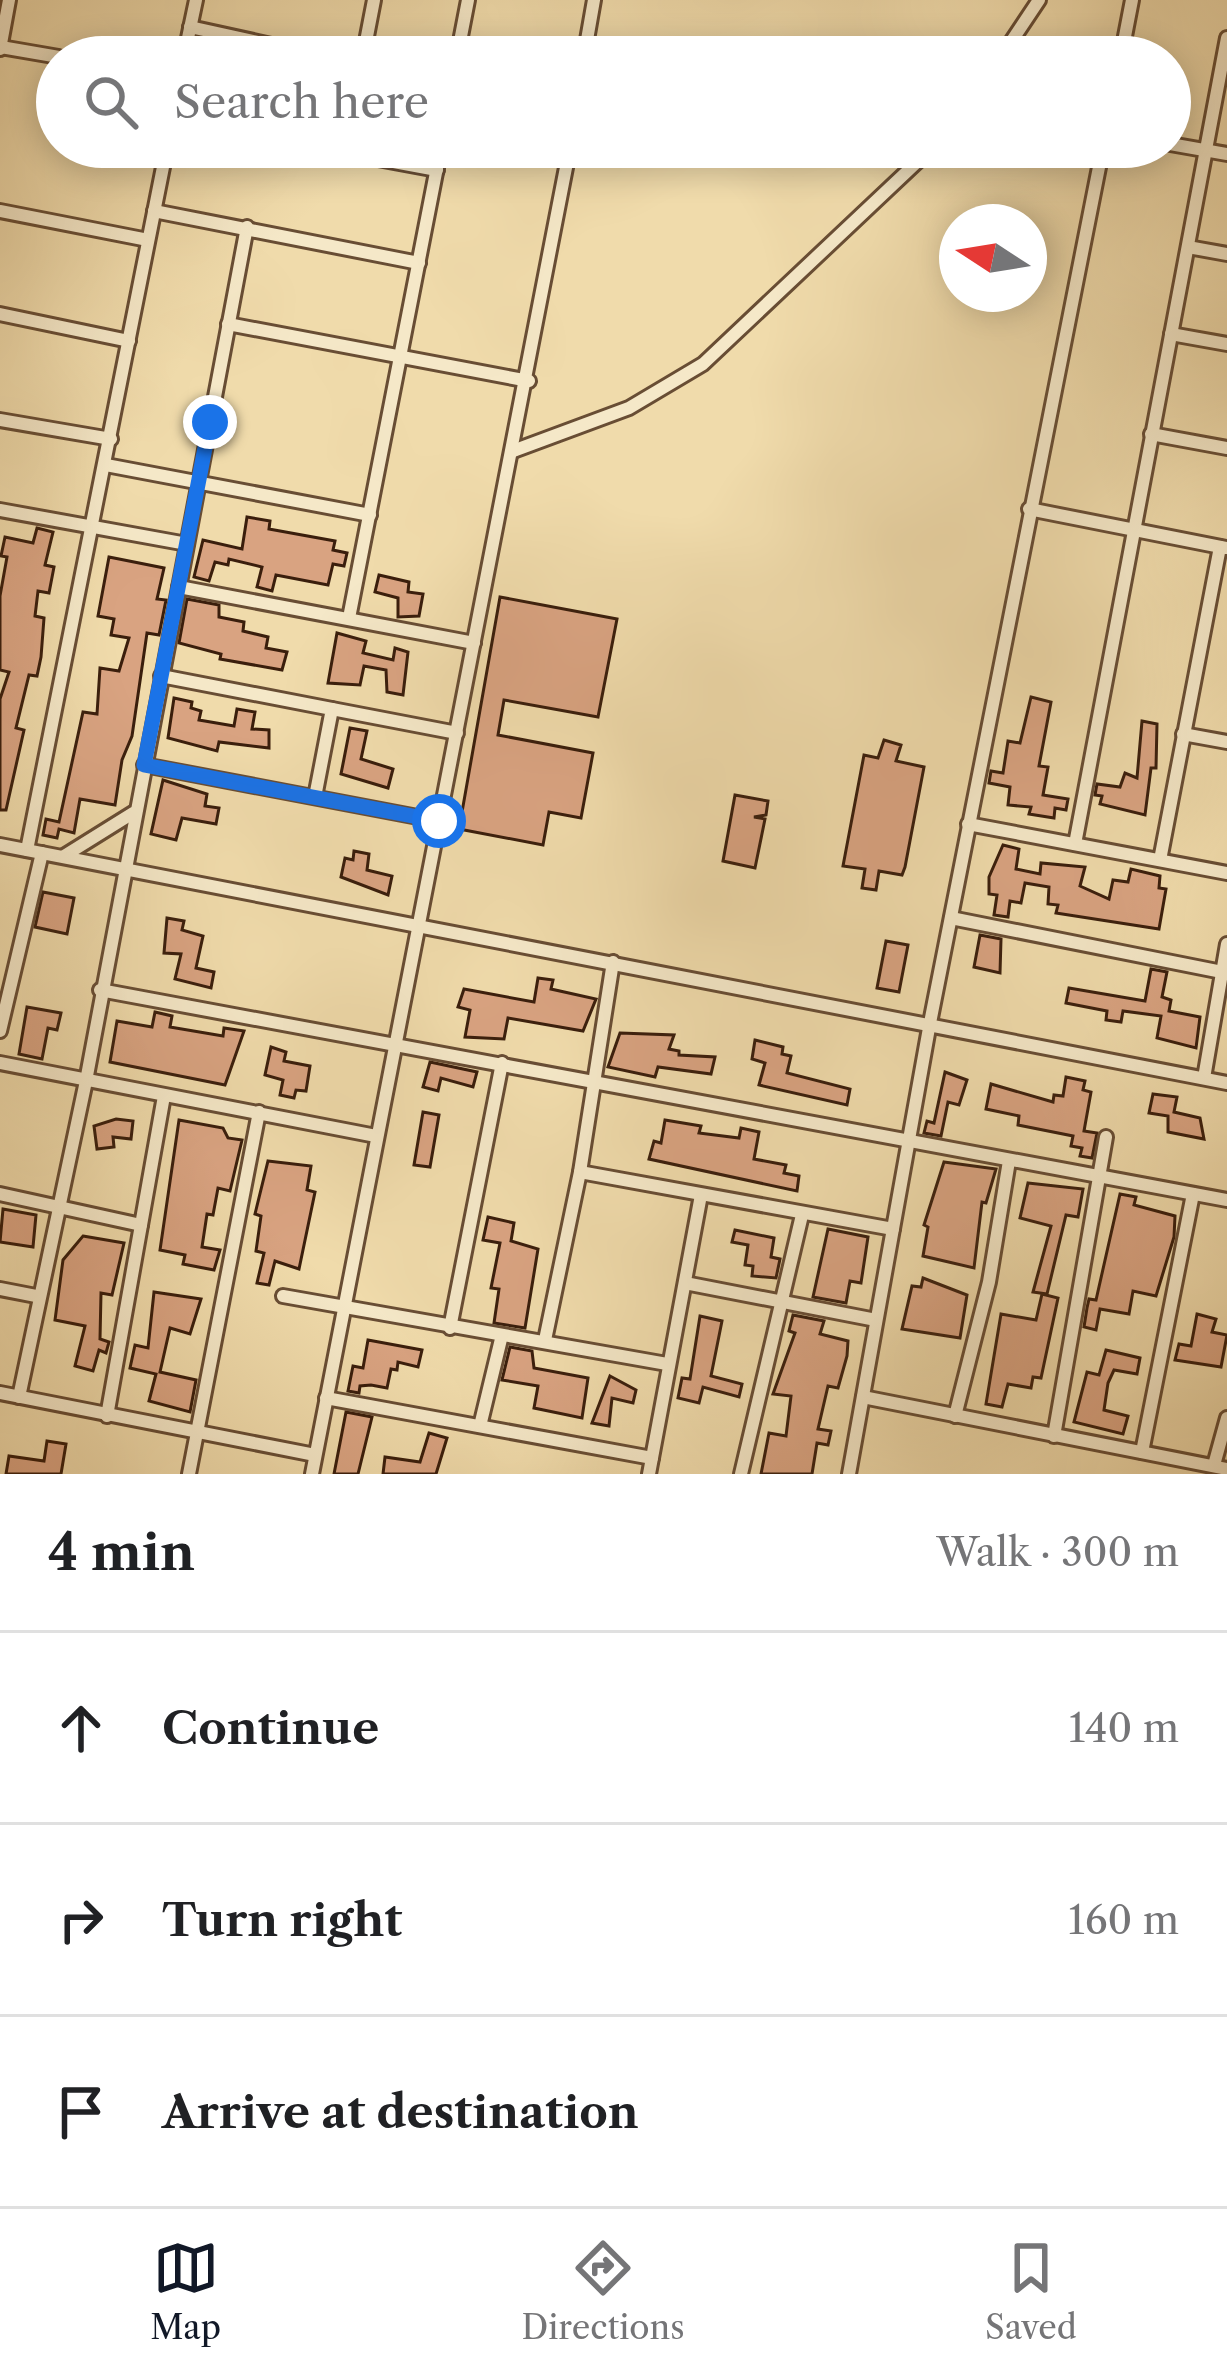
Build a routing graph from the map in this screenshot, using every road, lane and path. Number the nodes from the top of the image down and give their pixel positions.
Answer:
1 (9, 0) edge
2 (196, 0) edge
3 (374, 0) edge
4 (468, 0) edge
5 (576, 0) edge
6 (1039, 0) edge
7 (1132, 0) edge
8 (593, 2) edge
9 (3, 22) edge
10 (190, 27) junction
11 (188, 36) edge
12 (231, 36) edge
13 (367, 36) edge
14 (461, 36) edge
15 (587, 36) edge
16 (1015, 36) edge
17 (1125, 36) edge
18 (1227, 38) edge
19 (0, 48) edge
20 (36, 53) edge
21 (1191, 148) edge
22 (1206, 151) junction
23 (1227, 154) edge
24 (163, 168) edge
25 (426, 168) edge
26 (567, 168) edge
27 (911, 168) edge
28 (1099, 168) edge
29 (437, 170) joint
30 (154, 211) junction
31 (0, 212) edge
32 (247, 227) junction
33 (148, 240) junction
34 (1188, 247) junction
35 (1227, 254) edge
36 (419, 262) junction
37 (0, 314) edge
38 (227, 324) junction
39 (1171, 334) junction
40 (129, 340) junction
41 (1227, 344) edge
42 (402, 358) junction
43 (529, 381) junction
44 (0, 420) edge
45 (1151, 434) junction
46 (111, 439) junction
47 (1227, 448) edge
48 (513, 451) junction
49 (106, 465) junction
50 (198, 482) junction
51 (1029, 509) junction
52 (0, 510) edge
53 (370, 515) junction
54 (94, 526) junction
55 (1132, 530) junction
56 (187, 544) junction
57 (1223, 548) edge
58 (178, 586) junction
59 (349, 618) junction
60 (474, 643) junction
61 (161, 676) junction
62 (332, 709) junction
63 (457, 733) junction
64 (1183, 734) junction
65 (1227, 742) edge
66 (144, 765) junction
67 (315, 797) junction
68 (134, 813) junction
69 (439, 821) junction
70 (968, 824) junction
71 (1075, 844) junction
72 (0, 845) edge
73 (27, 850) junction
74 (42, 853) junction
75 (63, 857) junction
76 (1160, 860) junction
77 (124, 866) junction
78 (1227, 873) edge
79 (951, 918) junction
80 (418, 923) junction
81 (1227, 944) edge
82 (613, 962) junction
83 (1222, 972) junction
84 (100, 990) junction
85 (929, 1028) junction
86 (0, 1031) edge
87 (393, 1042) junction
88 (0, 1063) edge
89 (502, 1063) junction
90 (1204, 1078) junction
91 (86, 1082) junction
92 (591, 1082) junction
93 (1227, 1083) edge
94 (164, 1096) junction
95 (259, 1112) junction
96 (376, 1136) junction
97 (1106, 1137) dead end
98 (908, 1141) junction
99 (1009, 1161) junction
100 (580, 1172) junction
101 (1101, 1178) junction
102 (0, 1194) edge
103 (1193, 1194) junction
104 (701, 1195) junction
105 (1227, 1200) edge
106 (57, 1205) junction
107 (802, 1215) junction
108 (141, 1225) junction
109 (893, 1229) junction
110 (685, 1283) junction
111 (0, 1289) edge
112 (36, 1296) junction
113 (283, 1296) dead end
114 (781, 1302) junction
115 (345, 1307) junction
116 (876, 1320) junction
117 (449, 1328) junction
118 (502, 1335) junction
119 (545, 1340) junction
120 (667, 1364) junction
121 (0, 1393) edge
122 (19, 1397) junction
123 (862, 1397) junction
124 (326, 1398) junction
125 (107, 1416) junction
126 (955, 1416) junction
127 (1227, 1418) edge
128 (480, 1426) junction
129 (196, 1436) junction
130 (1054, 1436) junction
131 (1142, 1452) junction
132 (315, 1455) junction
133 (652, 1458) junction
134 (1221, 1467) edge
135 (188, 1474) edge
136 (312, 1474) edge
137 (649, 1474) edge
138 (741, 1474) edge
139 (849, 1474) edge

1 - 9 street
2 - 10 street
3 - 13 street
4 - 14 street
5 - 8 street
6 - 16 street
7 - 17 street
8 - 15 street
9 - 19 street
10 - 11 street
10 - 12 street
18 - 22 street
19 - 20 street
21 - 22 street
22 - 23 street
22 - 34 street
24 - 30 street
25 - 29 street
26 - 43 street
27 - 48 street
28 - 51 street
29 - 36 street
30 - 32 street
30 - 33 street
31 - 33 street
32 - 36 street
32 - 38 street
33 - 40 street
34 - 35 street
34 - 39 street
36 - 42 street
37 - 40 street
38 - 42 street
38 - 50 street
39 - 41 street
39 - 45 street
40 - 46 street
42 - 43 street
42 - 53 street
43 - 48 street
44 - 46 street
45 - 47 street
45 - 55 street
46 - 49 street
48 - 60 street
49 - 50 street
49 - 54 street
50 - 53 street
50 - 56 street
51 - 55 street
51 - 70 street
52 - 54 street
53 - 59 street
54 - 56 street
54 - 73 street
55 - 57 street
55 - 71 street
56 - 58 street
57 - 64 street
58 - 59 street
58 - 61 street
59 - 60 street
60 - 63 street
61 - 62 street
61 - 66 street
62 - 63 street
62 - 67 street
63 - 69 street
64 - 65 street
64 - 76 street
66 - 67 street
66 - 68 street
67 - 69 street
68 - 75 street
68 - 77 street
69 - 80 street
70 - 71 street
70 - 79 street
71 - 76 street
72 - 73 street
73 - 74 street
74 - 75 street
74 - 86 street
75 - 77 street
76 - 78 street
77 - 80 street
77 - 84 street
79 - 83 street
79 - 85 street
80 - 82 street
80 - 87 street
81 - 83 street
82 - 85 street
82 - 92 street
83 - 90 street
84 - 87 street
84 - 91 street
85 - 90 street
85 - 98 street
87 - 89 street
87 - 96 street
88 - 91 street
89 - 92 street
89 - 117 street
90 - 93 street
91 - 94 street
91 - 106 street
92 - 98 street
92 - 100 street
94 - 95 street
94 - 108 street
95 - 96 street
95 - 129 street
96 - 115 street
97 - 101 street
98 - 99 street
98 - 109 street
99 - 101 street
99 - 126 street
100 - 104 street
100 - 119 street
101 - 103 street
101 - 130 street
102 - 106 street
103 - 105 street
103 - 131 street
104 - 107 street
104 - 110 street
106 - 108 street
106 - 112 street
107 - 109 street
107 - 114 street
108 - 125 street
109 - 116 street
110 - 114 street
110 - 120 street
111 - 112 street
112 - 122 street
113 - 115 street
114 - 116 street
114 - 138 street
115 - 117 street
115 - 124 street
116 - 123 street
117 - 118 street
118 - 119 street
118 - 128 street
119 - 120 street
120 - 133 street
121 - 122 street
122 - 125 street
123 - 126 street
123 - 139 street
124 - 128 street
124 - 132 street
125 - 129 street
126 - 130 street
127 - 134 street
128 - 133 street
129 - 132 street
129 - 135 street
130 - 131 street
131 - 134 street
132 - 136 street
133 - 137 street

